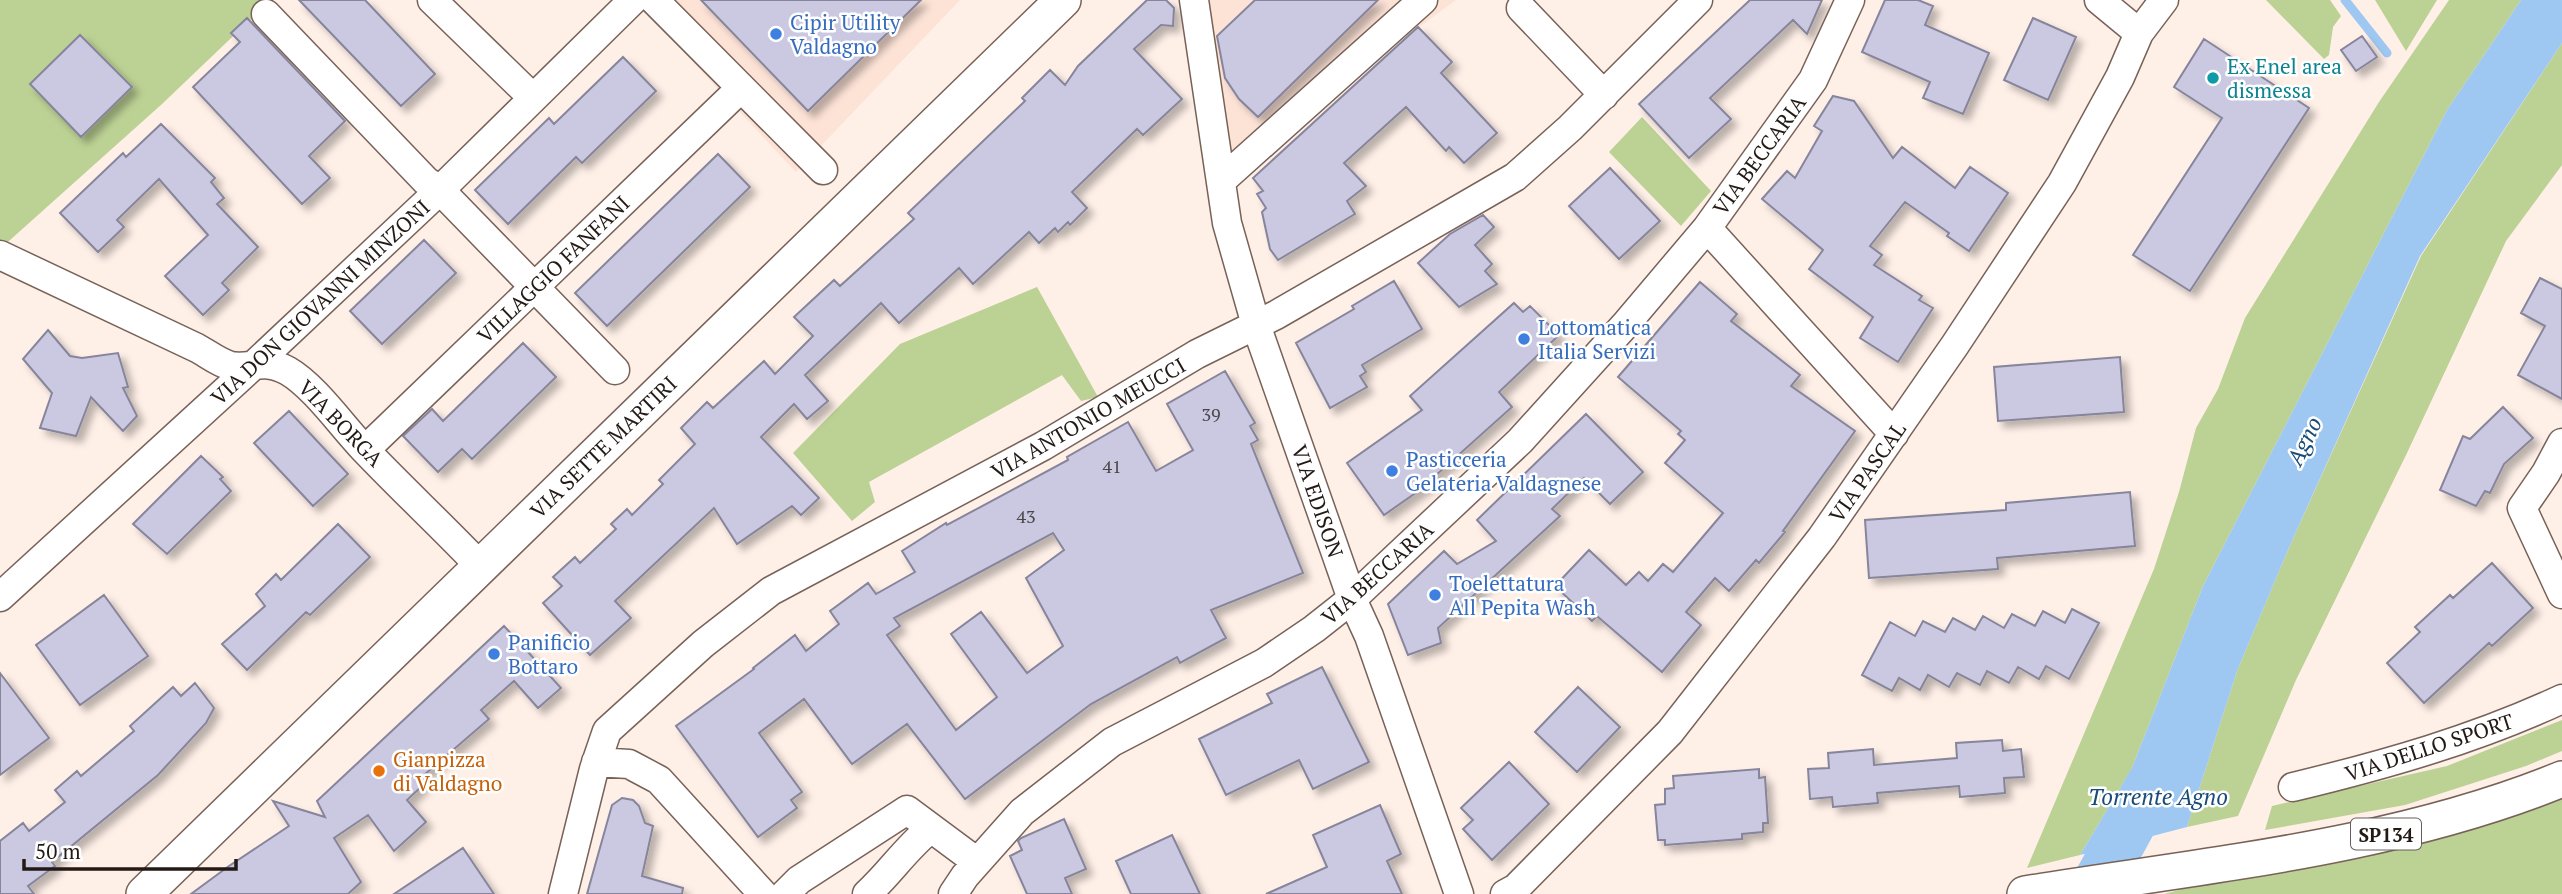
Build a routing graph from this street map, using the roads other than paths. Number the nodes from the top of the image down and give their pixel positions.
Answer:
1 (432, 0) edge
2 (633, 0) edge
3 (654, 0) edge
4 (1063, 0) edge
5 (1194, 0) edge
6 (1423, 0) edge
7 (1698, 0) edge
8 (1850, 0) edge
9 (2099, 0) edge
10 (2164, 0) edge
11 (1521, 8) dead end
12 (266, 14) dead end
13 (2140, 33) junction
14 (741, 88) junction
15 (1604, 95) junction
16 (533, 99) junction
17 (823, 170) dead end
18 (1221, 181) junction
19 (440, 190) junction
20 (1707, 228) junction
21 (6, 266) edge
22 (535, 286) junction
23 (1256, 325) junction
24 (256, 363) junction
25 (615, 370) dead end
26 (1894, 434) junction
27 (2562, 443) edge
28 (365, 450) junction
29 (481, 567) junction
30 (2562, 594) edge
31 (0, 597) edge
32 (1352, 599) junction
33 (2562, 699) edge
34 (596, 762) junction
35 (2562, 779) edge
36 (2293, 787) dead end
37 (931, 828) junction
38 (977, 862) junction
39 (144, 894) edge
40 (563, 894) edge
41 (763, 894) edge
42 (785, 894) edge
43 (867, 894) edge
44 (953, 894) edge
45 (1460, 894) edge
46 (1505, 894) edge
47 (2025, 894) edge

1 - 16 street
2 - 16 street, VIA DON GIOVANNI MINZONI
3 - 14 street
4 - 29 main road, VIA SETTE MARTIRI
5 - 18 street, VIA EDISON
6 - 18 street
7 - 15 street, VIA ANTONIO MEUCCI
8 - 20 street, VIA BECCARIA
9 - 13 street
10 - 13 street, VIA PASCAL
11 - 15 street
12 - 19 street
13 - 26 street, VIA PASCAL
14 - 17 street
14 - 22 street, VILLAGGIO FANFANI
15 - 23 street, VIA ANTONIO MEUCCI
16 - 19 street, VIA DON GIOVANNI MINZONI
18 - 23 street, VIA EDISON
19 - 22 street
19 - 24 street, VIA DON GIOVANNI MINZONI
20 - 26 street
20 - 32 street, VIA BECCARIA
21 - 24 street, VIA BORGA
22 - 25 street
22 - 28 street, VILLAGGIO FANFANI
23 - 32 street, VIA EDISON
23 - 34 street, VIA ANTONIO MEUCCI
24 - 28 street, VIA BORGA
24 - 31 street, VIA DON GIOVANNI MINZONI
26 - 46 street, VIA PASCAL
27 - 30 street
28 - 29 street, VIA BORGA
29 - 39 main road, VIA SETTE MARTIRI
32 - 38 street, VIA BECCARIA
32 - 45 street, VIA EDISON
33 - 36 street, VIA DELLO SPORT
34 - 40 street, VIA ANTONIO MEUCCI
34 - 41 street
35 - 47 main road, SP134
37 - 38 street
37 - 42 street
37 - 43 street
38 - 44 street, VIA BECCARIA

